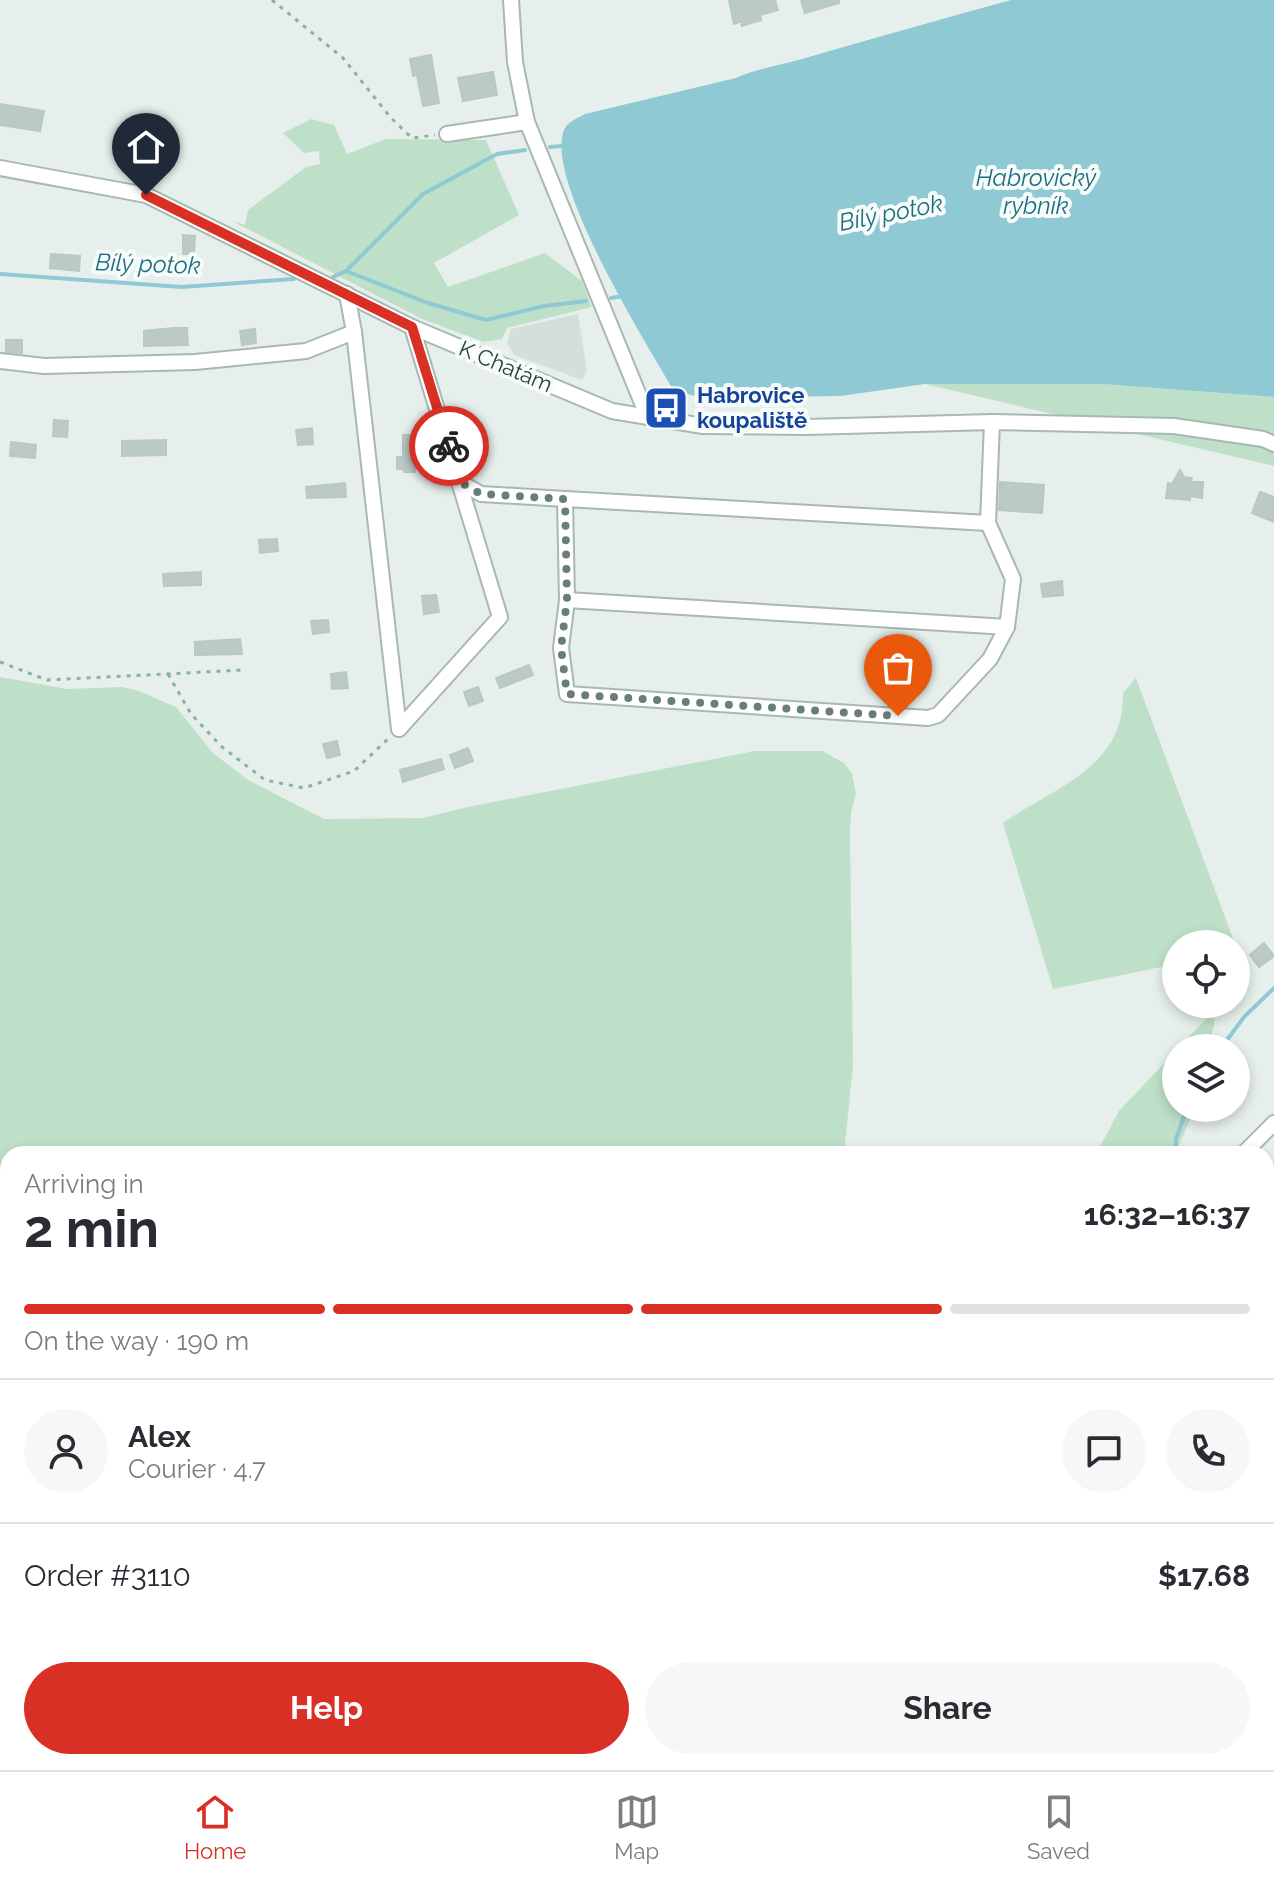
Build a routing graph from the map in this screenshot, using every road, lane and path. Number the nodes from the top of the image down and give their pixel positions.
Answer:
1 (272, 0) edge
2 (511, 0) edge
3 (527, 122) junction
4 (447, 134) joint
5 (0, 168) edge
6 (347, 294) junction
7 (412, 327) junction
8 (354, 332) junction
9 (0, 361) edge
10 (647, 415) junction
11 (992, 422) junction
12 (1274, 444) edge
13 (460, 482) junction
14 (565, 499) junction
15 (988, 523) junction
16 (567, 600) junction
17 (1007, 627) junction
18 (0, 662) edge
19 (243, 670) dead end
20 (168, 674) junction
21 (399, 729) junction
22 (1274, 1123) edge
23 (1251, 1146) edge

1 - 4 path
2 - 3 street
3 - 4 street
3 - 10 street
5 - 6 street, K Chatám
6 - 7 street, K Chatám
6 - 8 street
7 - 10 street, K Chatám
7 - 13 street
8 - 9 street
8 - 21 street
10 - 11 street, K Chatám
11 - 12 street, K Chatám
11 - 15 street
13 - 14 street
13 - 21 street
14 - 15 street
14 - 16 street
15 - 17 street
16 - 17 street
16 - 17 street
18 - 20 path
19 - 20 path
20 - 21 path
22 - 23 street

